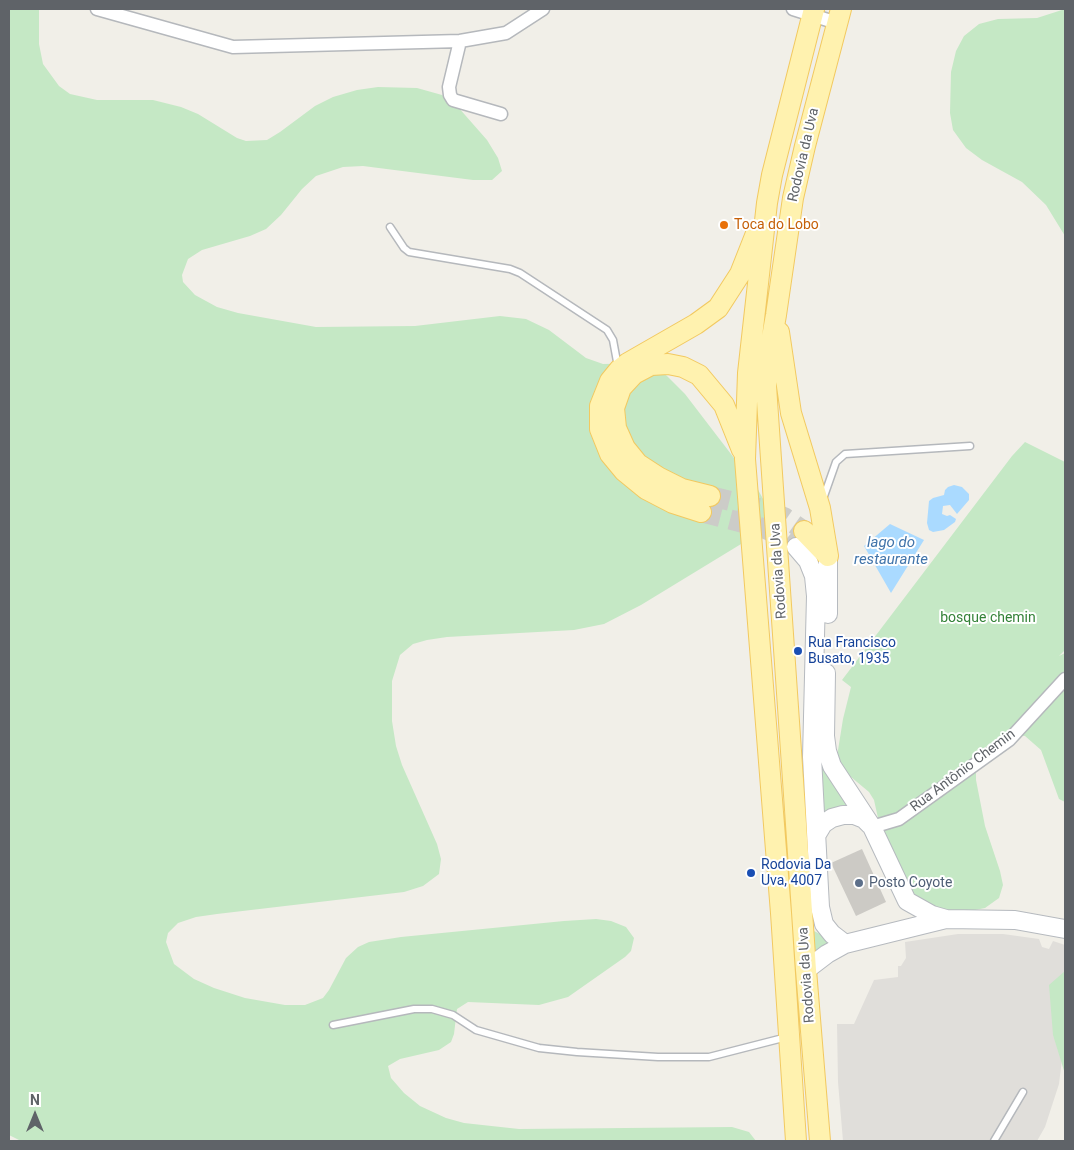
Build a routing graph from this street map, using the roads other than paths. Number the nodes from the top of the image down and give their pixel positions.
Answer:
1 (97, 9) edge
2 (543, 9) edge
3 (792, 9) edge
4 (813, 12) edge
5 (839, 16) edge
6 (460, 41) junction
7 (502, 114) dead end
8 (767, 203) junction
9 (390, 227) dead end
10 (776, 315) junction
11 (619, 370) junction
12 (970, 446) dead end
13 (745, 458) junction
14 (820, 508) junction
15 (800, 539) joint
16 (828, 556) junction
17 (1065, 679) edge
18 (872, 826) junction
19 (817, 834) junction
20 (907, 901) junction
21 (946, 919) junction
22 (1065, 929) edge
23 (893, 931) junction
24 (845, 944) junction
25 (806, 970) junction
26 (333, 1025) dead end
27 (789, 1036) junction
28 (1023, 1092) dead end
29 (796, 1141) edge
30 (820, 1141) edge
31 (994, 1141) edge

1 - 6 street
2 - 6 street
3 - 4 street
4 - 5 street
4 - 8 main road, Rodovia da Uva
5 - 10 main road, Rodovia da Uva
6 - 7 street
8 - 11 main road
8 - 13 main road, Rodovia da Uva
9 - 11 lane
10 - 14 main road
10 - 25 main road, Rodovia da Uva
11 - 13 main road
12 - 14 lane
13 - 27 main road, Rodovia da Uva
14 - 16 main road
15 - 16 main road
15 - 19 street
16 - 18 street
17 - 18 street, Rua Antônio Chemin
18 - 19 street
18 - 20 street
19 - 24 street
20 - 21 street
20 - 23 street
21 - 22 street
21 - 23 street
23 - 24 street
24 - 25 street
25 - 30 main road, Rodovia da Uva
26 - 27 lane
27 - 29 main road, Rodovia da Uva
28 - 31 lane

